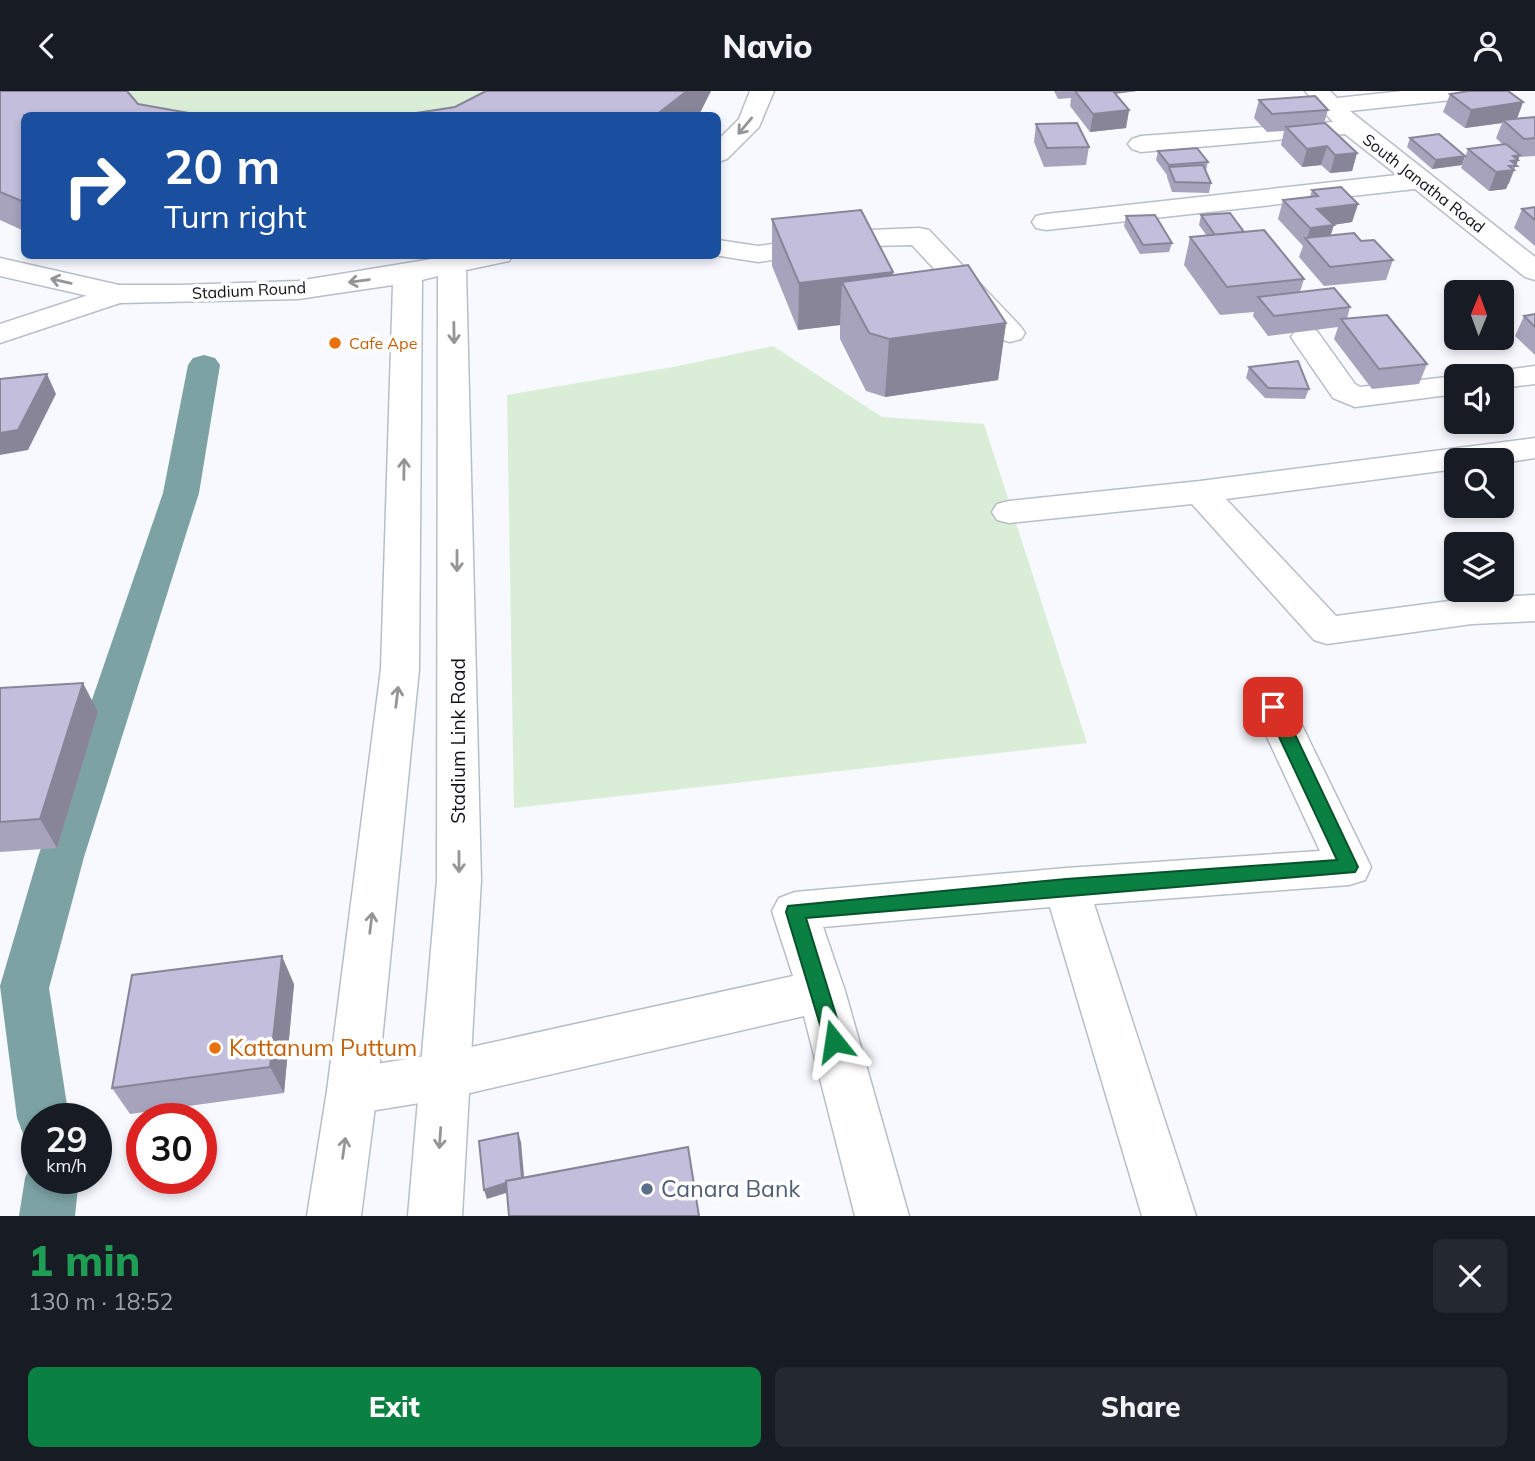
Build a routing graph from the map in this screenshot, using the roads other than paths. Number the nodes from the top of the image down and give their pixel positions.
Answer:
1 (762, 91) edge
2 (1470, 91) edge
3 (1324, 98) edge
4 (1352, 127) junction
5 (1142, 144) dead end
6 (721, 151) edge
7 (1419, 181) junction
8 (1046, 222) dead end
9 (721, 248) edge
10 (480, 259) edge
11 (1530, 262) edge
12 (452, 265) junction
13 (0, 267) edge
14 (408, 274) junction
15 (119, 294) junction
16 (1010, 333) dead end
17 (0, 334) edge
18 (1306, 337) dead end
19 (1535, 375) edge
20 (1514, 378) edge
21 (1444, 386) edge
22 (1535, 448) edge
23 (1200, 492) junction
24 (1009, 512) dead end
25 (1533, 611) edge
26 (1273, 707) dead end
27 (1066, 887) junction
28 (821, 992) junction
29 (444, 1076) junction
30 (352, 1091) junction
31 (334, 1216) edge
32 (435, 1216) edge
33 (882, 1216) edge
34 (1169, 1216) edge

1 -> 6 street
2 - 3 street
3 - 4 street, South Janatha Road
4 - 5 street
4 - 7 street, South Janatha Road
7 - 8 street
7 - 11 street, South Janatha Road
9 - 16 street
10 - 12 street, Stadium Round
12 - 14 street, Stadium Round
12 -> 29 street, Stadium Link Road
15 -> 13 street, Stadium Round
14 -> 15 street, Stadium Round
30 -> 14 street
15 - 17 street
18 - 21 street
19 - 20 street
22 - 23 street
23 - 24 street
23 - 25 street
26 - 27 street
27 - 28 street
27 - 34 street
28 - 29 street
28 - 33 street
29 - 30 street
29 -> 32 street, Stadium Link Road
31 -> 30 street

